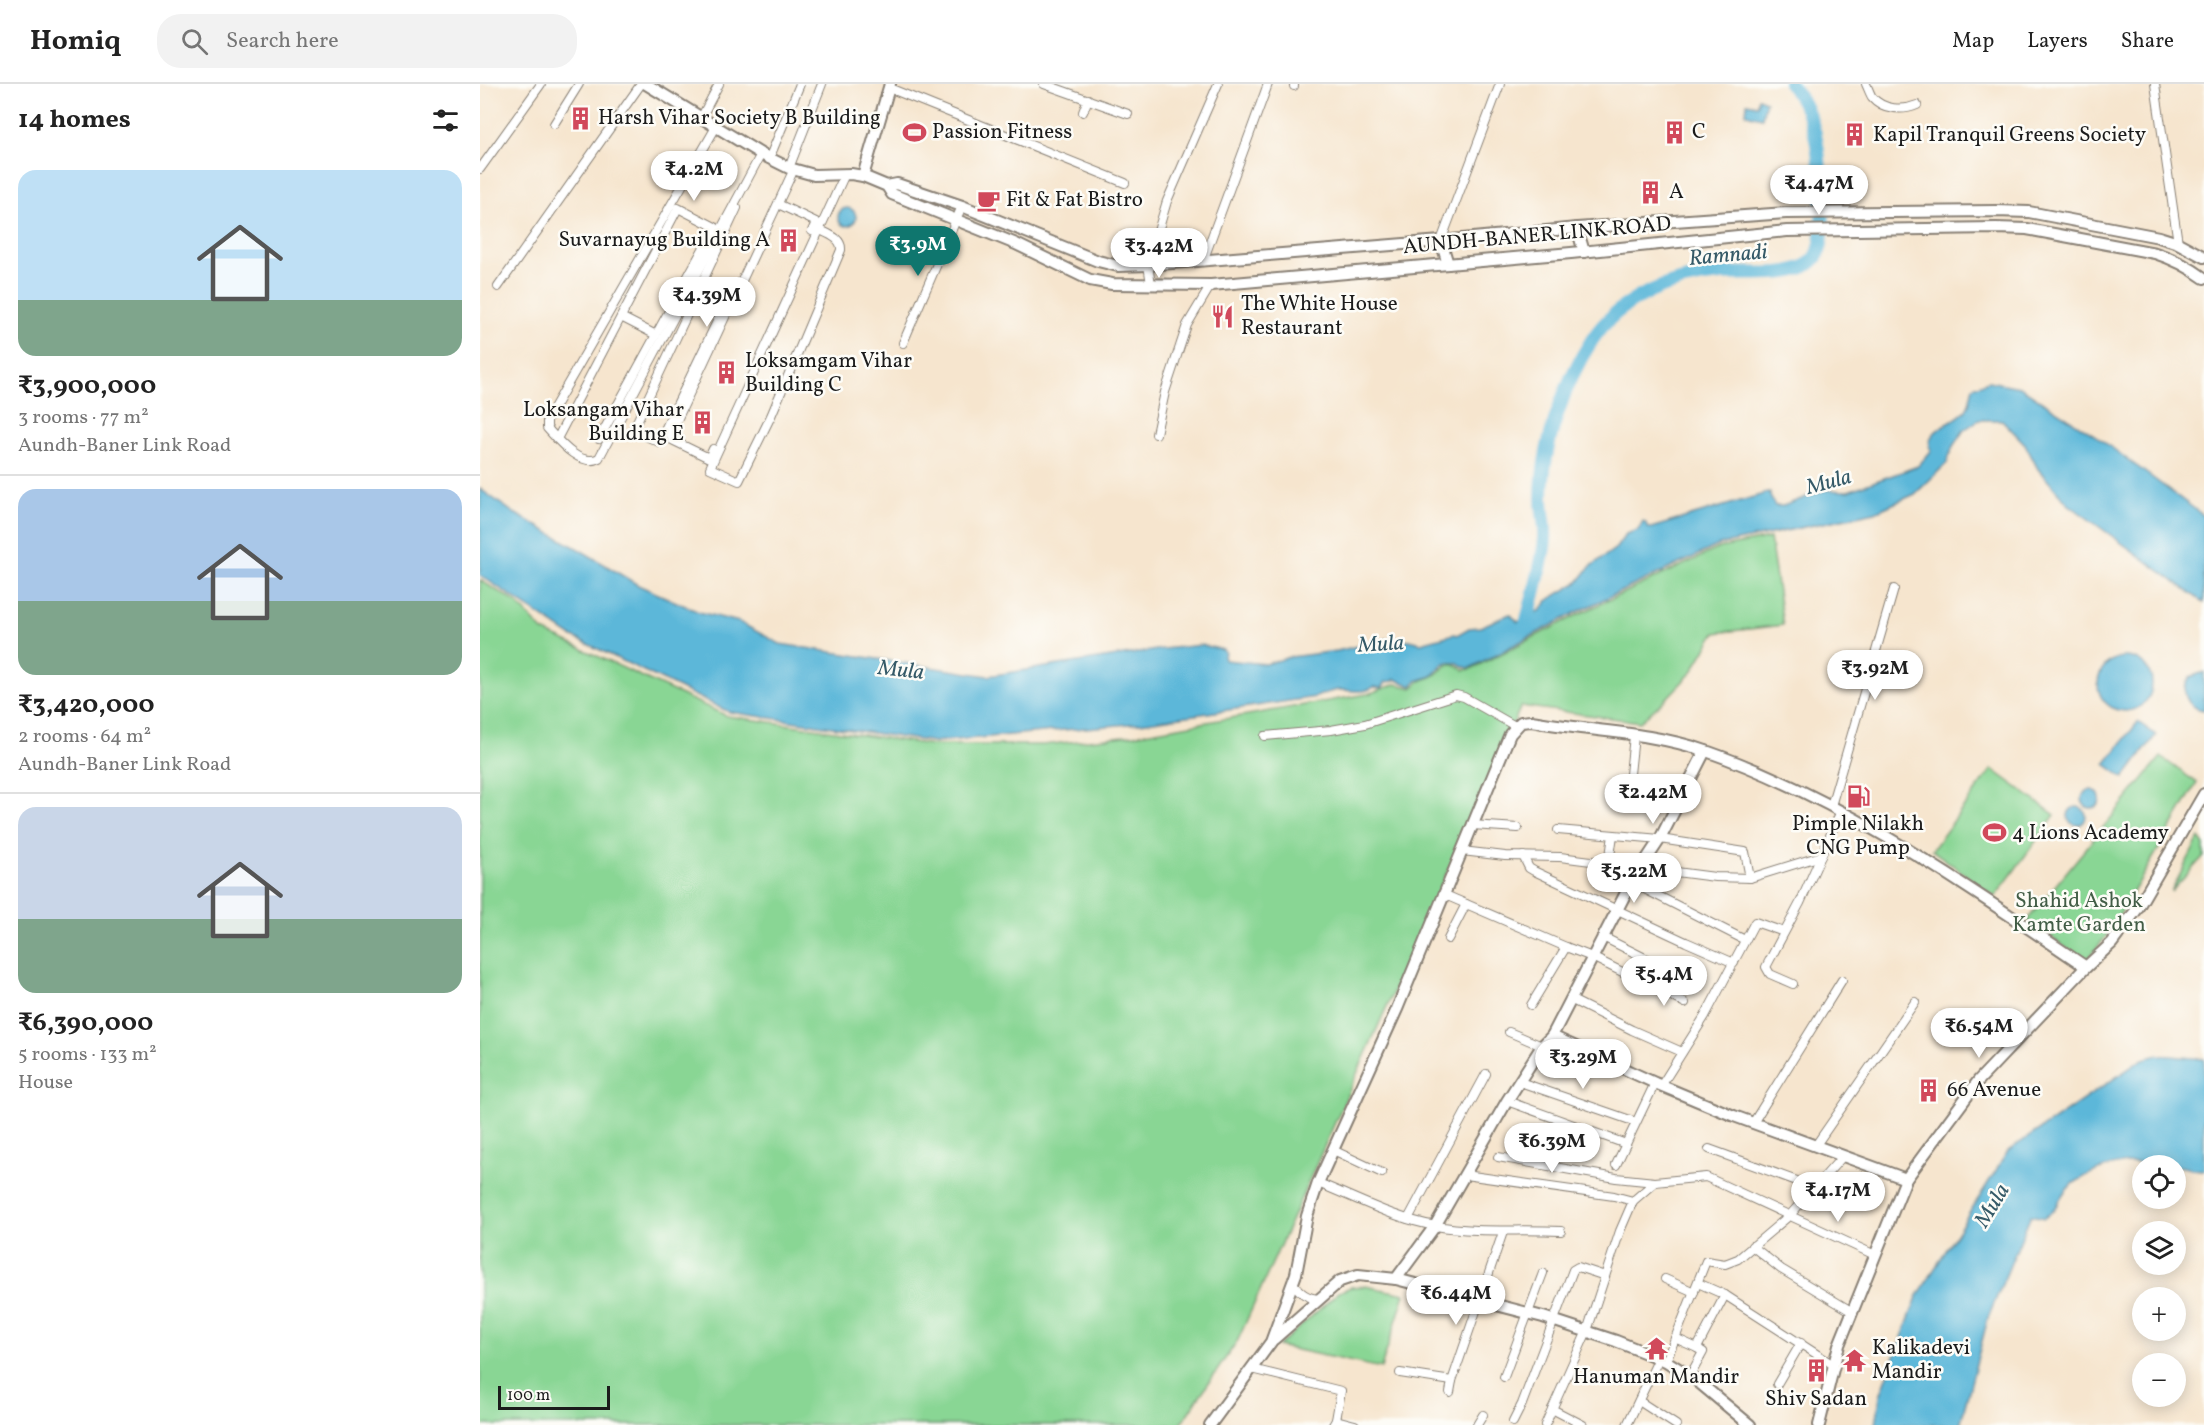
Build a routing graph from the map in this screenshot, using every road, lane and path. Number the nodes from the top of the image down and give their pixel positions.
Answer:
1 (541, 84) edge
2 (579, 84) edge
3 (641, 84) edge
4 (646, 84) edge
5 (719, 84) edge
6 (800, 84) edge
7 (822, 84) edge
8 (1044, 84) edge
9 (1218, 84) edge
10 (1268, 84) edge
11 (1499, 84) edge
12 (1866, 84) edge
13 (2155, 84) edge
14 (889, 86) edge
15 (1088, 99) junction
16 (1917, 105) dead end
17 (1083, 112) dead end
18 (1128, 114) dead end
19 (701, 118) junction
20 (554, 123) dead end
21 (716, 127) junction
22 (764, 156) junction
23 (480, 169) edge
24 (791, 169) junction
25 (845, 174) junction
26 (863, 176) junction
27 (1125, 183) dead end
28 (887, 186) junction
29 (778, 204) junction
30 (962, 206) junction
31 (956, 221) junction
32 (1577, 228) junction
33 (818, 229) junction
34 (1441, 241) junction
35 (2178, 243) junction
36 (1584, 252) junction
37 (2204, 257) edge
38 (2172, 258) junction
39 (1203, 261) junction
40 (1448, 264) junction
41 (1148, 265) junction
42 (2204, 278) edge
43 (1151, 284) junction
44 (1211, 285) junction
45 (498, 286) dead end
46 (621, 317) junction
47 (656, 335) junction
48 (903, 343) dead end
49 (1156, 434) dead end
50 (599, 439) dead end
51 (557, 440) junction
52 (1894, 590) dead end
53 (1515, 726) junction
54 (1265, 736) dead end
55 (1634, 736) junction
56 (1705, 751) junction
57 (1628, 793) dead end
58 (2204, 794) edge
59 (1836, 809) junction
60 (1472, 825) junction
61 (1518, 828) dead end
62 (1558, 830) dead end
63 (1613, 835) junction
64 (1660, 839) junction
65 (1462, 851) junction
66 (1523, 856) junction
67 (1821, 856) junction
68 (1642, 866) junction
69 (1609, 867) junction
70 (1750, 878) junction
71 (1631, 883) junction
72 (1443, 894) junction
73 (1466, 904) junction
74 (1617, 910) junction
75 (1784, 932) junction
76 (1603, 937) junction
77 (1448, 939) dead end
78 (1745, 940) junction
79 (1566, 947) junction
80 (1592, 957) junction
81 (1653, 962) dead end
82 (1734, 963) junction
83 (2086, 967) junction
84 (1842, 980) dead end
85 (1793, 984) dead end
86 (1570, 999) junction
87 (1915, 1002) dead end
88 (1685, 1003) dead end
89 (1531, 1005) dead end
90 (1509, 1032) dead end
91 (1552, 1036) junction
92 (1542, 1046) junction
93 (1682, 1052) junction
94 (1486, 1074) dead end
95 (1520, 1082) junction
96 (1658, 1084) junction
97 (1507, 1101) junction
98 (1636, 1122) junction
99 (1753, 1123) junction
100 (1626, 1144) junction
101 (1816, 1145) junction
102 (1709, 1149) dead end
103 (1333, 1150) junction
104 (1843, 1156) junction
105 (1498, 1157) dead end
106 (1616, 1165) dead end
107 (1382, 1173) dead end
108 (1465, 1175) junction
109 (1906, 1179) junction
110 (1655, 1182) junction
111 (1318, 1183) junction
112 (1816, 1188) junction
113 (1633, 1201) junction
114 (1790, 1215) junction
115 (1408, 1219) junction
116 (1436, 1226) junction
117 (1561, 1231) dead end
118 (1503, 1232) junction
119 (1752, 1246) junction
120 (1875, 1255) junction
121 (1543, 1273) dead end
122 (1605, 1276) junction
123 (1396, 1279) junction
124 (1665, 1279) dead end
125 (1293, 1283) junction
126 (1698, 1283) junction
127 (1694, 1292) junction
128 (1725, 1295) junction
129 (1319, 1299) junction
130 (1480, 1299) junction
131 (1851, 1311) junction
132 (1529, 1313) junction
133 (1554, 1320) junction
134 (1587, 1331) junction
135 (1675, 1338) junction
136 (1271, 1342) junction
137 (1801, 1343) junction
138 (1697, 1348) junction
139 (1662, 1359) junction
140 (1835, 1366) junction
141 (1252, 1369) junction
142 (1400, 1374) dead end
143 (1690, 1376) junction
144 (1504, 1377) dead end
145 (1452, 1381) junction
146 (1777, 1384) dead end
147 (1450, 1392) dead end
148 (1639, 1401) junction
149 (1552, 1409) junction
150 (1483, 1415) dead end
151 (1334, 1422) edge
152 (1513, 1422) dead end
153 (1210, 1425) edge
154 (1355, 1425) edge
155 (1477, 1425) edge
156 (1545, 1425) edge
157 (1583, 1425) edge
158 (1627, 1425) edge
159 (1676, 1425) edge
160 (1750, 1425) edge
161 (1819, 1425) edge

1 - 23 street
2 - 20 street
3 - 45 street
4 - 19 main road, AUNDH-BANER LINK ROAD
5 - 19 street
6 - 22 street
7 - 24 street
8 - 15 street
9 - 41 street
10 - 39 street
11 - 34 street
12 - 16 street
13 - 35 street
14 - 26 main road
14 - 27 street
15 - 17 street
15 - 18 street
19 - 21 main road, AUNDH-BANER LINK ROAD
21 - 22 main road, AUNDH-BANER LINK ROAD
21 - 51 street
22 - 24 main road, AUNDH-BANER LINK ROAD
22 - 24 street
22 - 51 street
24 - 25 main road, AUNDH-BANER LINK ROAD
24 - 29 street
25 - 26 main road, AUNDH-BANER LINK ROAD
25 - 33 street
26 - 28 main road, AUNDH-BANER LINK ROAD
28 - 30 main road, AUNDH-BANER LINK ROAD
28 - 31 main road, AUNDH-BANER LINK ROAD
29 - 29 street
30 - 31 street
30 - 41 main road, AUNDH-BANER LINK ROAD
31 - 43 main road, AUNDH-BANER LINK ROAD
31 - 48 street
32 - 34 main road, AUNDH-BANER LINK ROAD
32 - 35 main road, AUNDH-BANER LINK ROAD
32 - 36 main road
33 - 33 street
34 - 39 main road, AUNDH-BANER LINK ROAD
34 - 40 main road
35 - 37 main road, AUNDH-BANER LINK ROAD
35 - 38 main road
36 - 38 main road, AUNDH-BANER LINK ROAD
36 - 40 main road, AUNDH-BANER LINK ROAD
38 - 42 main road, AUNDH-BANER LINK ROAD
39 - 41 main road, AUNDH-BANER LINK ROAD
40 - 44 main road, AUNDH-BANER LINK ROAD
41 - 43 street
43 - 44 main road, AUNDH-BANER LINK ROAD
44 - 49 street
46 - 47 street
46 - 47 street
46 - 51 street
47 - 50 street
52 - 59 street
53 - 54 street
53 - 55 main road
53 - 60 main road
55 - 56 main road
55 - 57 street
56 - 59 main road
56 - 64 main road
58 - 83 main road
59 - 67 street
59 - 83 main road
60 - 61 street
60 - 65 main road
62 - 63 street
63 - 64 street
63 - 69 street
64 - 68 main road
64 - 70 street
65 - 66 street
65 - 72 main road
66 - 69 street
66 - 74 street
67 - 70 street
67 - 75 street
68 - 69 street
68 - 70 street
68 - 71 main road
69 - 71 street
71 - 74 main road
71 - 78 street
72 - 73 street
72 - 103 main road
73 - 77 street
73 - 79 street
74 - 76 main road
74 - 82 street
75 - 78 street
75 - 85 street
76 - 80 main road
76 - 81 street
78 - 82 street
79 - 80 street
79 - 89 street
80 - 86 main road
80 - 88 street
82 - 93 street
83 - 109 main road
84 - 99 street
86 - 91 main road
86 - 93 street
87 - 101 street
90 - 92 street
91 - 92 main road
91 - 96 main road
92 - 95 main road
93 - 96 street
94 - 115 street
95 - 97 main road
95 - 98 street
96 - 98 street
96 - 99 main road
97 - 100 street
97 - 108 main road
98 - 100 street
99 - 101 main road
100 - 106 street
101 - 104 main road
102 - 112 street
103 - 107 street
103 - 111 main road
104 - 109 main road
104 - 112 street
105 - 110 street
108 - 113 street
108 - 116 main road
109 - 120 main road
110 - 113 street
110 - 114 street
111 - 115 street
111 - 125 main road
112 - 114 street
113 - 122 street
114 - 119 street
114 - 120 street
115 - 116 street
116 - 118 street
116 - 123 main road
117 - 118 street
118 - 130 street
119 - 126 street
119 - 131 street
120 - 131 main road
121 - 132 street
122 - 133 street
122 - 134 street
123 - 129 main road
123 - 130 main road
124 - 127 street
125 - 129 street
125 - 136 main road
126 - 127 street
126 - 128 street
127 - 135 street
128 - 137 street
128 - 138 street
129 - 136 main road
130 - 132 main road
130 - 145 street
131 - 140 main road
132 - 133 main road
132 - 144 street
133 - 134 main road
133 - 152 street
134 - 139 main road
134 - 149 street
135 - 138 street
135 - 139 street
136 - 141 main road
137 - 140 street
137 - 146 street
138 - 143 street
139 - 143 main road
139 - 148 street
140 - 161 main road
141 - 151 street
141 - 153 main road
142 - 145 street
143 - 160 main road
145 - 147 street
148 - 158 street
148 - 159 street
149 - 156 street
149 - 157 street
150 - 155 street
151 - 154 street

